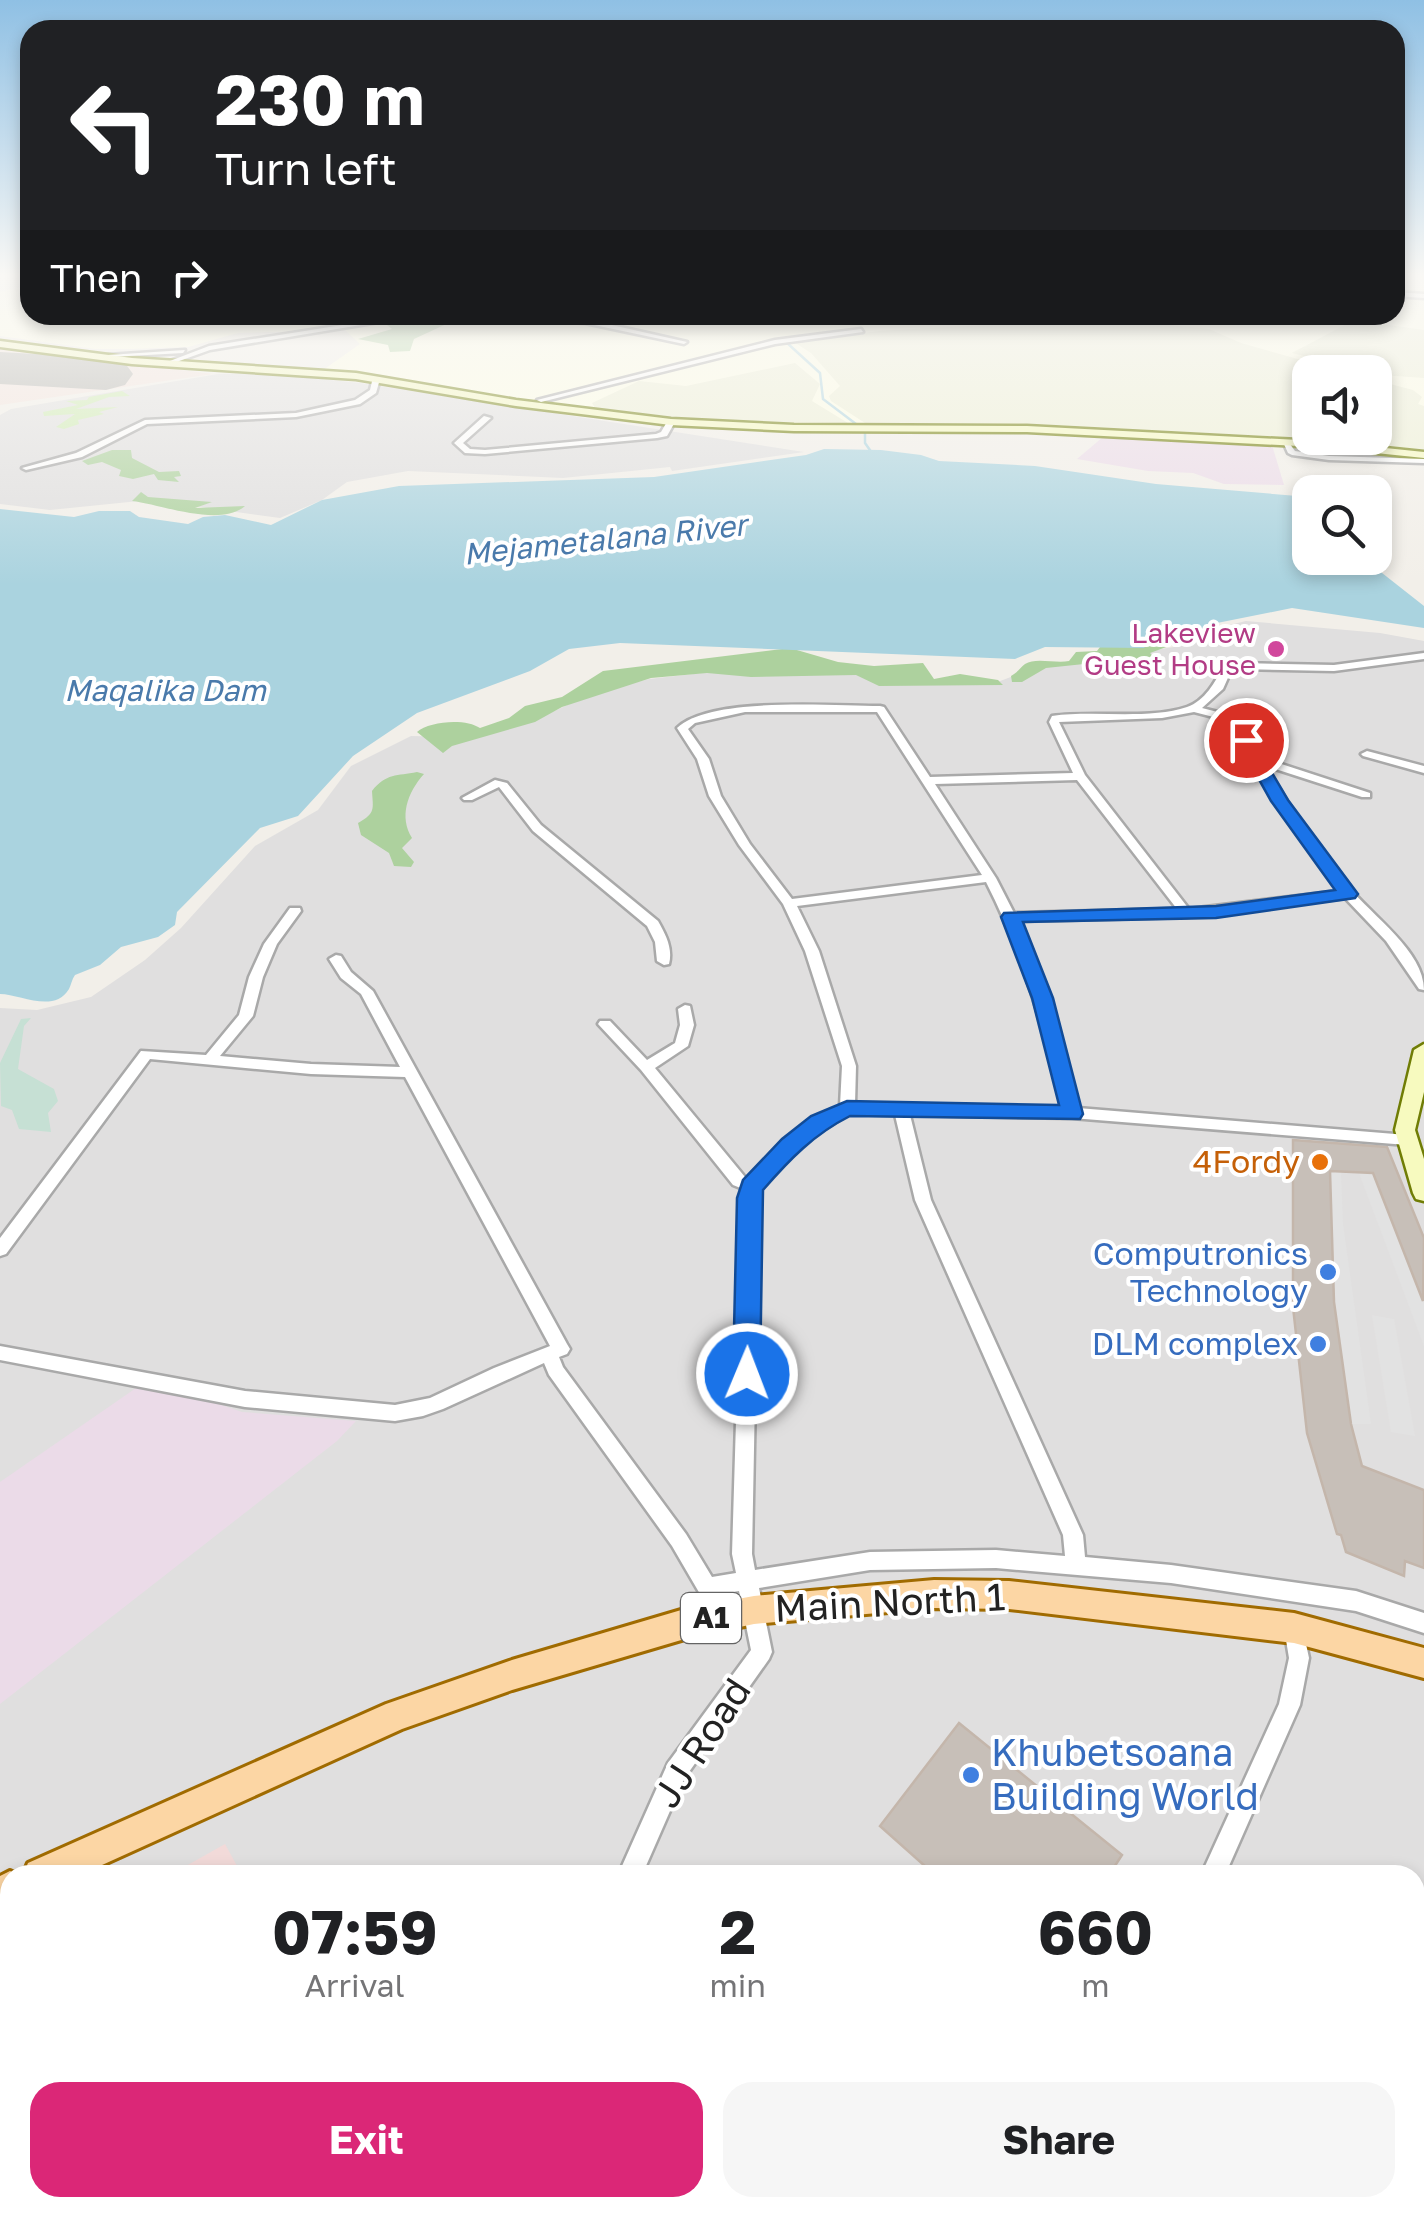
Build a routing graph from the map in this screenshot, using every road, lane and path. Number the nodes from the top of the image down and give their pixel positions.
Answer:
1 (368, 378) edge
2 (628, 378) edge
3 (376, 379) junction
4 (541, 400) dead end
5 (487, 418) dead end
6 (671, 422) junction
7 (1424, 458) edge
8 (26, 468) dead end
9 (1424, 656) edge
10 (1194, 709) junction
11 (1368, 754) dead end
12 (1255, 759) junction
13 (1424, 770) edge
14 (1080, 776) junction
15 (927, 781) junction
16 (1366, 795) dead end
17 (468, 798) dead end
18 (990, 878) junction
19 (1348, 894) junction
20 (789, 903) junction
21 (295, 911) dead end
22 (1186, 913) junction
23 (1011, 917) junction
24 (336, 958) dead end
25 (664, 961) dead end
26 (1424, 986) edge
27 (686, 1008) dead end
28 (606, 1024) dead end
29 (1424, 1050) edge
30 (209, 1060) junction
31 (646, 1067) junction
32 (410, 1072) junction
33 (847, 1108) junction
34 (902, 1112) junction
35 (1072, 1114) junction
36 (1407, 1140) junction
37 (751, 1186) junction
38 (1424, 1193) edge
39 (0, 1250) edge
40 (0, 1353) edge
41 (549, 1354) junction
42 (1076, 1564) junction
43 (751, 1596) junction
44 (1424, 1622) edge
45 (1294, 1628) junction
46 (1424, 1663) edge
47 (62, 1865) edge
48 (634, 1865) edge
49 (1218, 1865) edge

1 - 3 main road
2 - 4 street
3 - 6 main road
3 - 8 street
5 - 6 street
6 - 7 main road
9 - 10 street
10 - 12 street
10 - 14 street
11 - 13 street
12 - 16 street
12 - 19 street
14 - 15 street
14 - 22 street
15 - 18 street
15 - 20 street
17 - 25 street
18 - 20 street
18 - 23 street
19 - 22 street
19 - 26 street
20 - 33 street
21 - 30 street
22 - 23 street
23 - 35 street
24 - 32 street
27 - 31 street
28 - 31 street
29 - 36 main road
30 - 32 street
30 - 39 street
31 - 37 street
32 - 41 street
33 - 34 street
33 - 37 street
34 - 35 street
34 - 42 street
35 - 36 street
36 - 38 main road
37 - 43 street, JJ Road
40 - 41 street
41 - 43 street
42 - 43 street
42 - 44 street
43 - 45 main road, Main North 1 / A1
43 - 47 main road, Main North 1 / A1
43 - 48 street, JJ Road
45 - 46 main road, Main North 1 / A1
45 - 49 street

